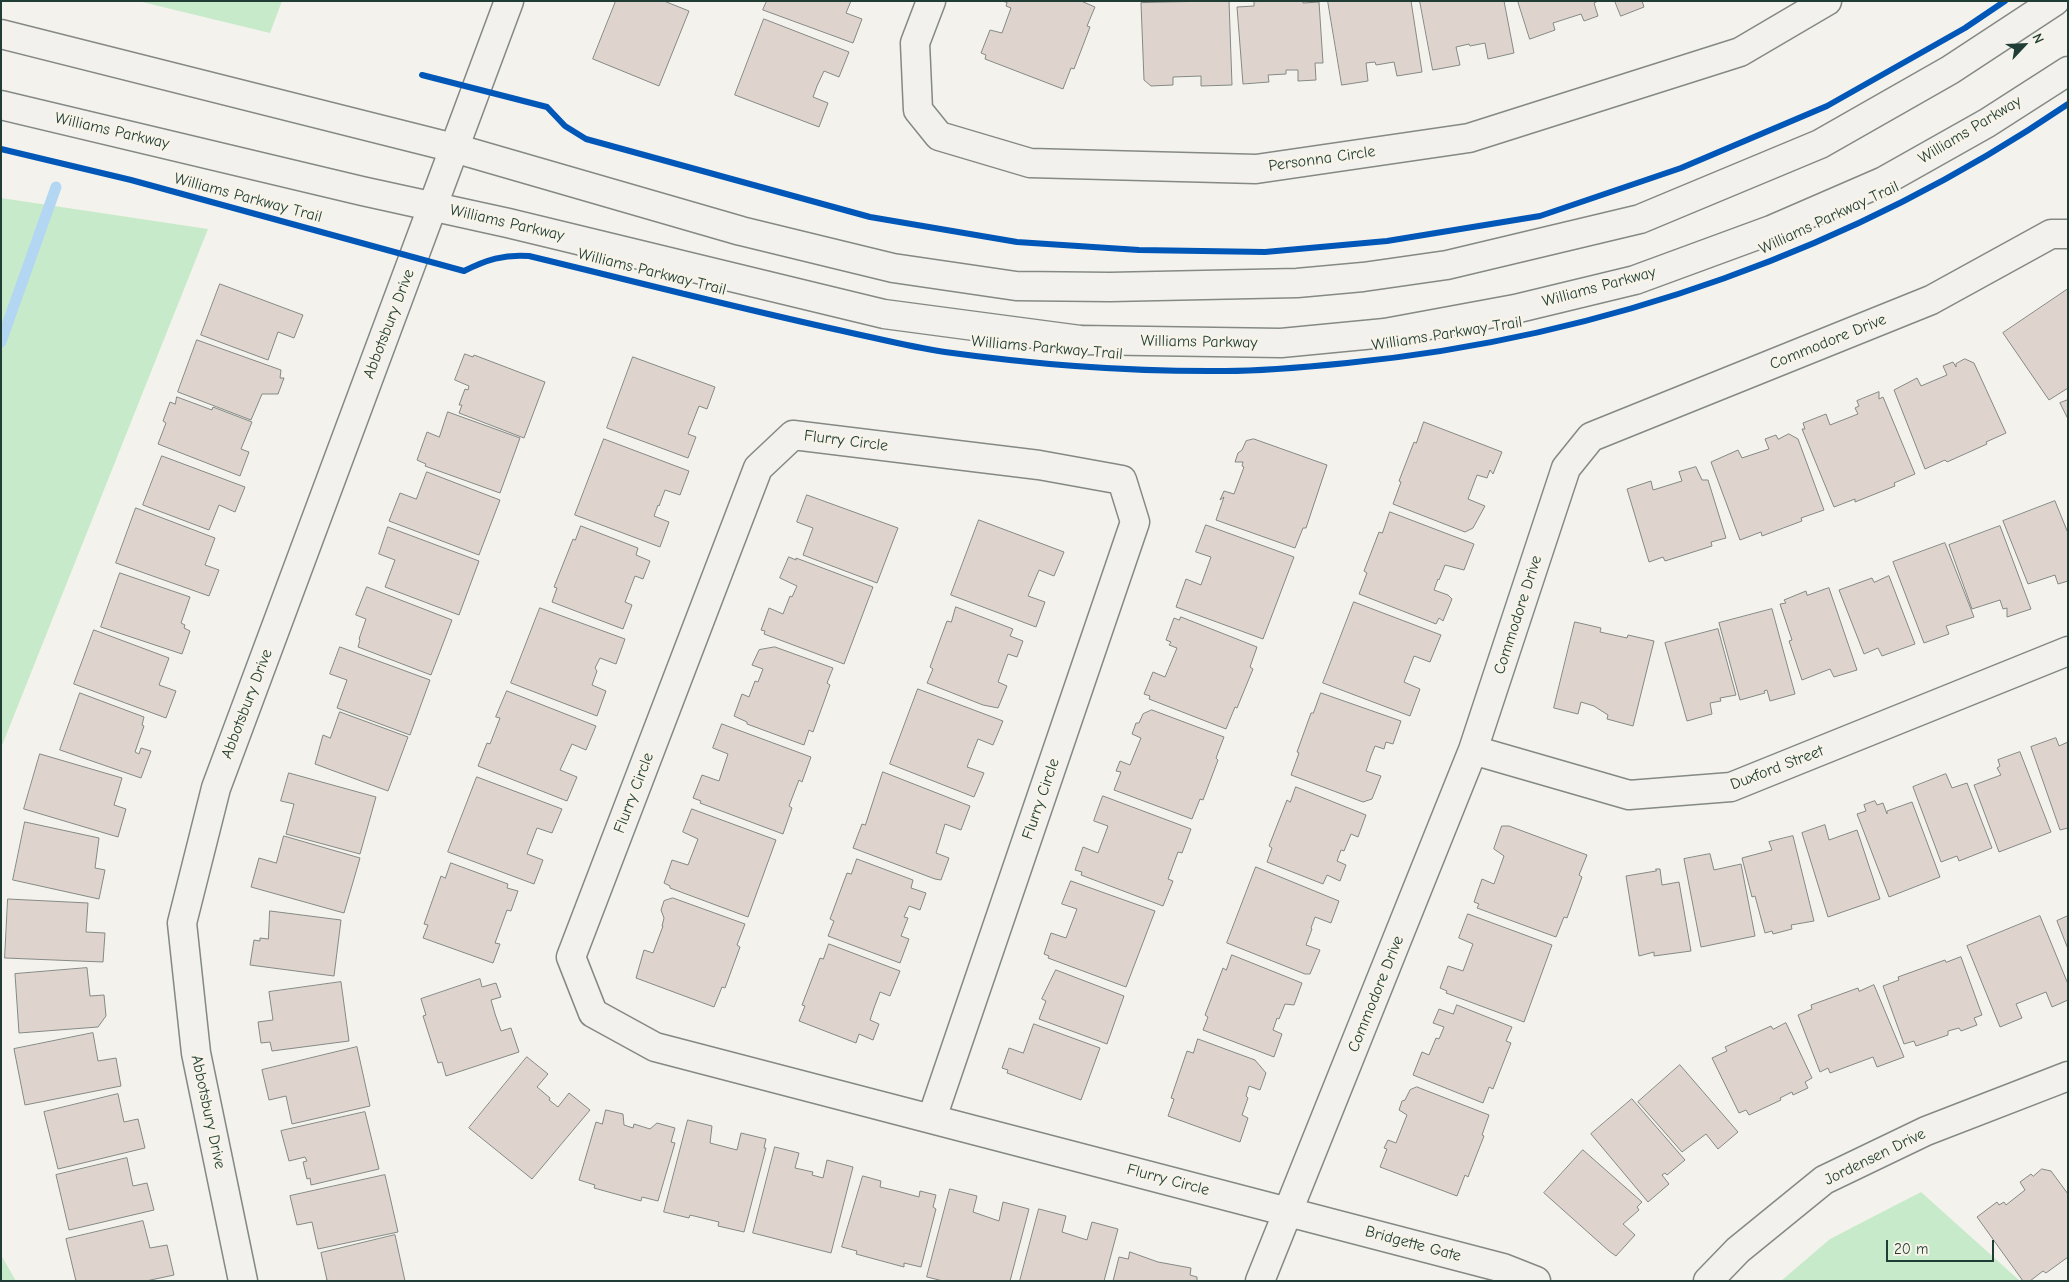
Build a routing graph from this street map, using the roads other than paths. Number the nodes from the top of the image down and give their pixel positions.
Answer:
1 (509, 1) edge
2 (931, 1) edge
3 (1828, 1) edge
4 (2056, 1) edge
5 (1, 34) edge
6 (2068, 70) edge
7 (1, 105) edge
8 (454, 148) junction
9 (432, 206) junction
10 (2068, 234) edge
11 (2068, 651) edge
12 (1473, 750) junction
13 (2068, 1076) edge
14 (932, 1118) junction
15 (1288, 1211) junction
16 (243, 1281) edge
17 (1260, 1281) edge
18 (1536, 1281) edge
19 (1708, 1281) edge

1 - 8 street
2 - 3 street, Personna Circle
4 - 8 street
5 - 8 street
6 - 9 street, Williams Parkway
7 - 9 street, Williams Parkway
8 - 9 street, Abbotsbury Drive
9 - 16 street, Abbotsbury Drive
10 - 12 street, Commodore Drive
11 - 12 street, Duxford Street
12 - 15 street, Commodore Drive
13 - 19 street, Jordensen Drive
14 - 14 street, Flurry Circle
14 - 15 street, Flurry Circle
15 - 17 street, Commodore Drive
15 - 18 street, Bridgette Gate

